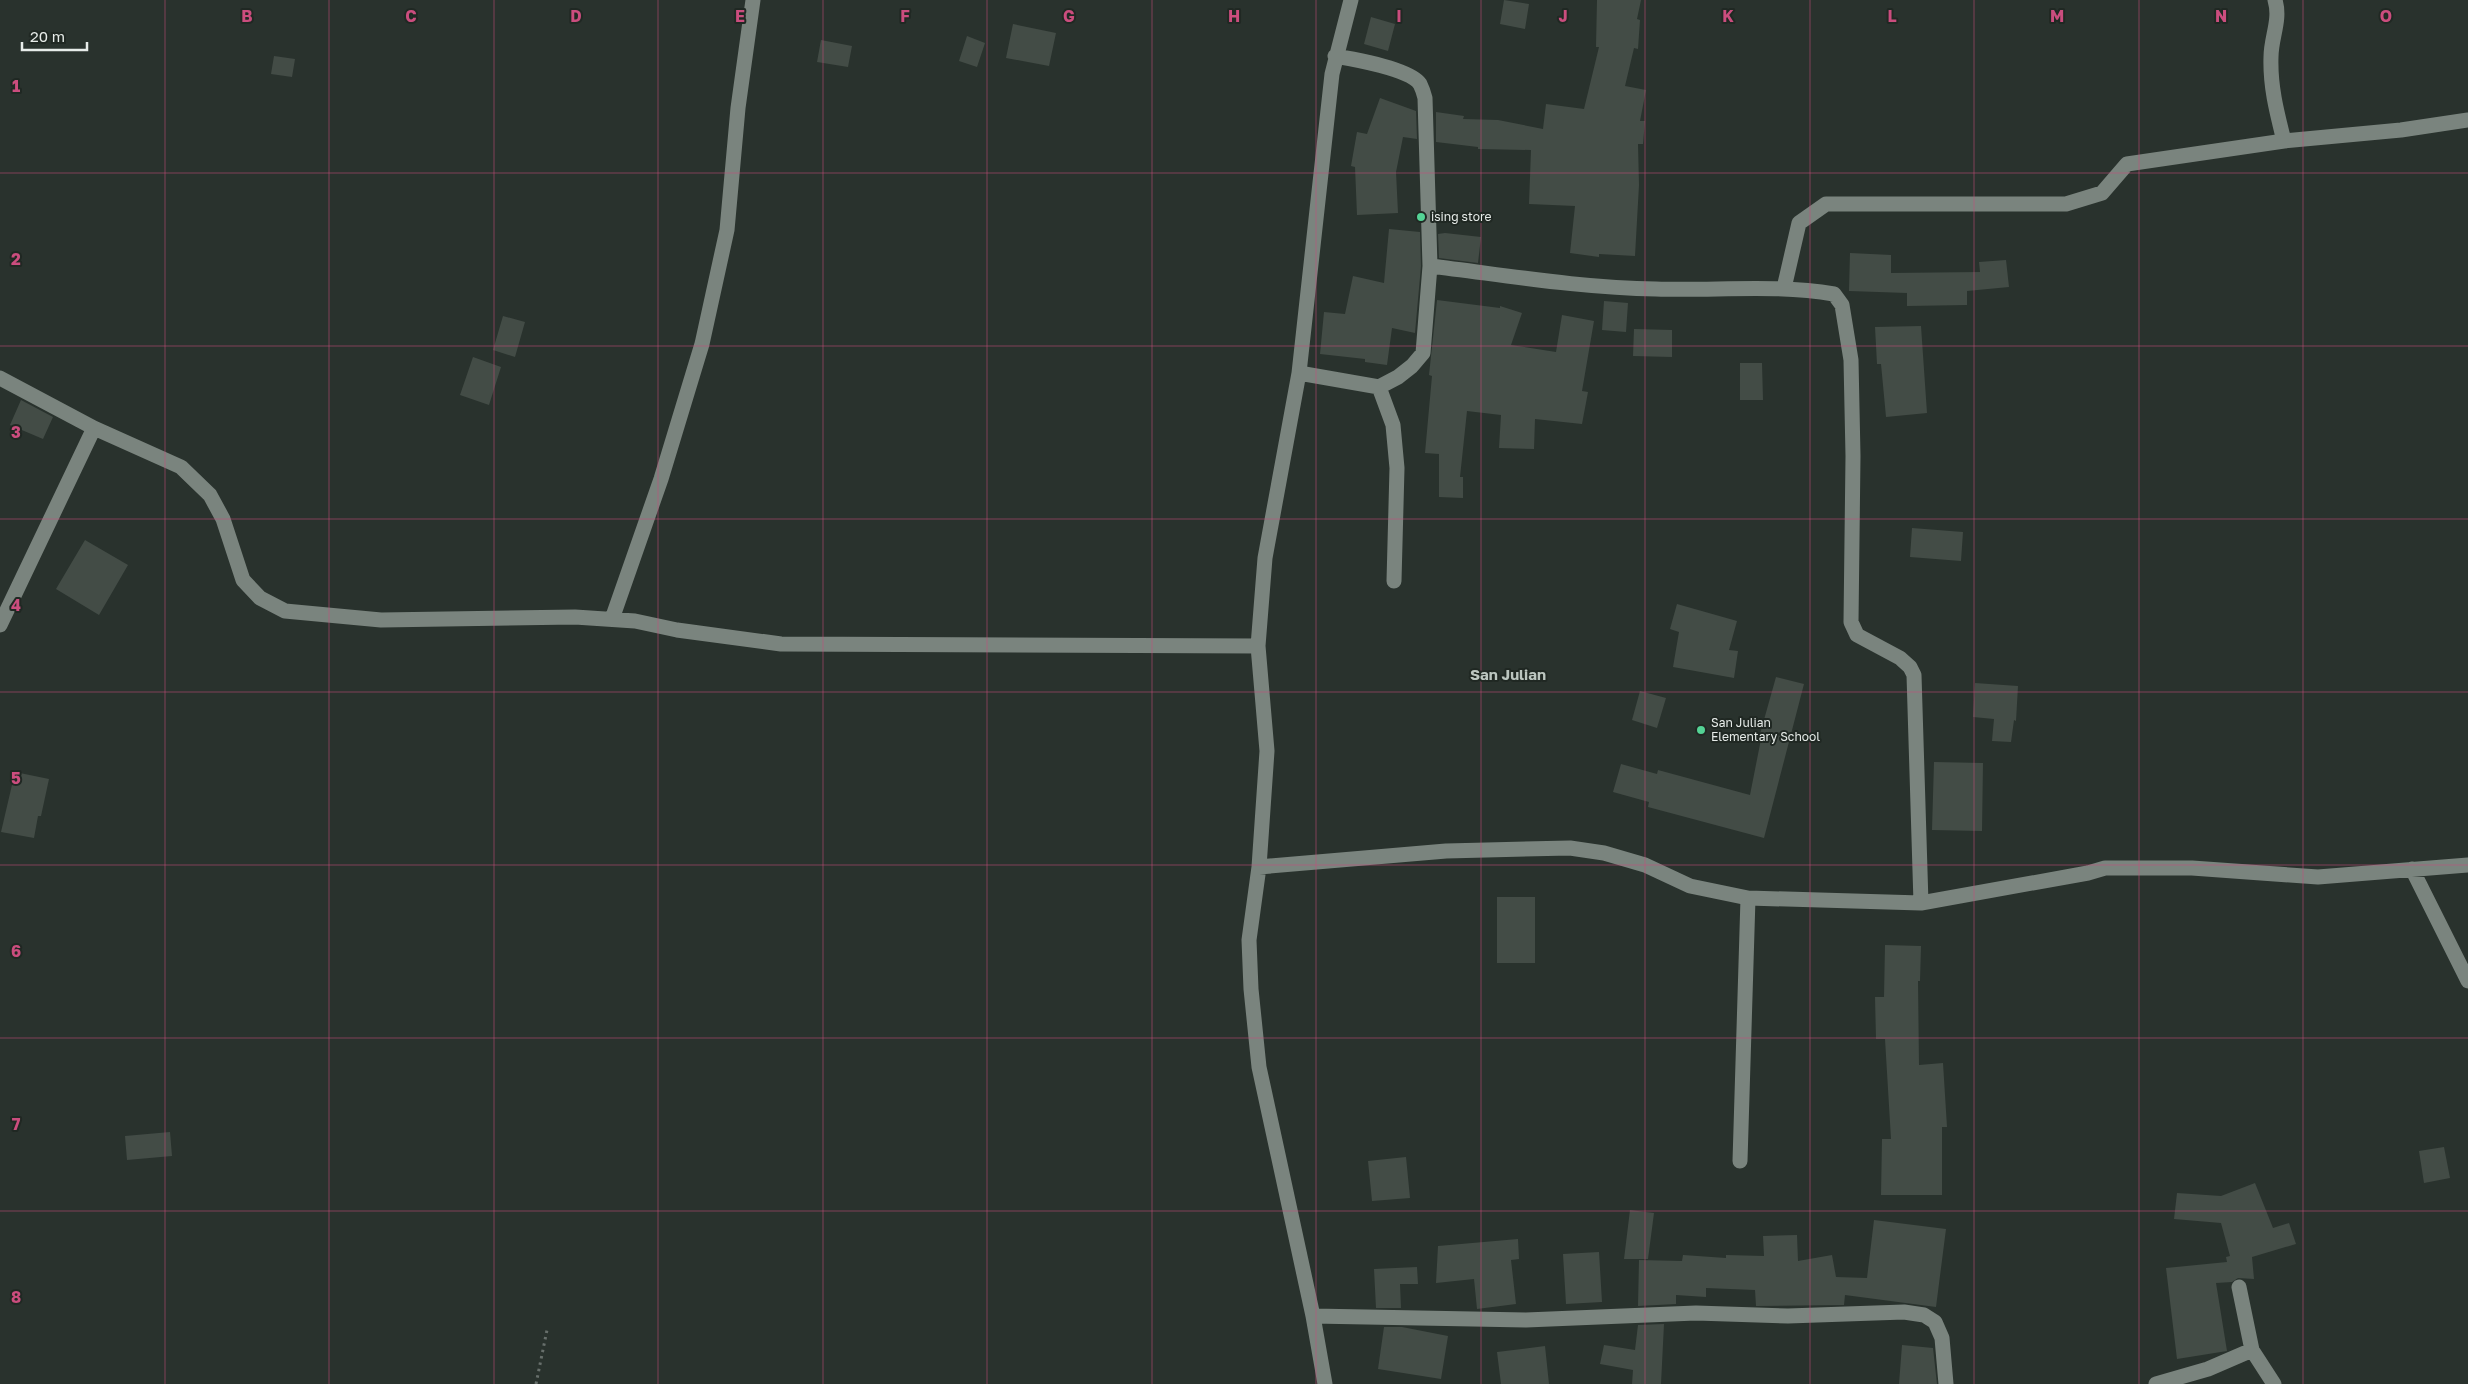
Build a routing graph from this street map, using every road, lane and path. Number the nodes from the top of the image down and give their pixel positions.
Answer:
1 (753, 0) edge
2 (1350, 0) edge
3 (2276, 0) edge
4 (1335, 56) junction
5 (2468, 120) edge
6 (2284, 142) junction
7 (1430, 266) junction
8 (1784, 288) junction
9 (1299, 373) junction
10 (0, 378) edge
11 (1379, 387) junction
12 (94, 428) junction
13 (1394, 581) dead end
14 (612, 619) junction
15 (0, 625) edge
16 (1258, 646) junction
17 (2468, 865) edge
18 (1259, 867) junction
19 (2412, 869) junction
20 (1748, 898) junction
21 (1921, 903) junction
22 (2468, 981) edge
23 (1740, 1161) dead end
24 (2239, 1288) dead end
25 (1313, 1316) junction
26 (547, 1330) dead end
27 (2252, 1350) junction
28 (536, 1384) edge
29 (1325, 1384) edge
30 (1946, 1384) edge
31 (2156, 1384) edge
32 (2274, 1384) edge

1 - 14 street
2 - 4 street
3 - 6 street
4 - 7 street
4 - 9 street
5 - 6 street
6 - 8 street
7 - 8 street
7 - 11 street
8 - 21 street
9 - 11 street
9 - 16 street
10 - 12 street
11 - 13 street
12 - 14 street
12 - 15 street
14 - 16 street
16 - 18 street
17 - 19 street
18 - 20 street
18 - 25 street
19 - 21 street
19 - 22 street
20 - 21 street
20 - 23 street
24 - 27 street
25 - 29 street
25 - 30 street
26 - 28 path
27 - 31 street
27 - 32 street

